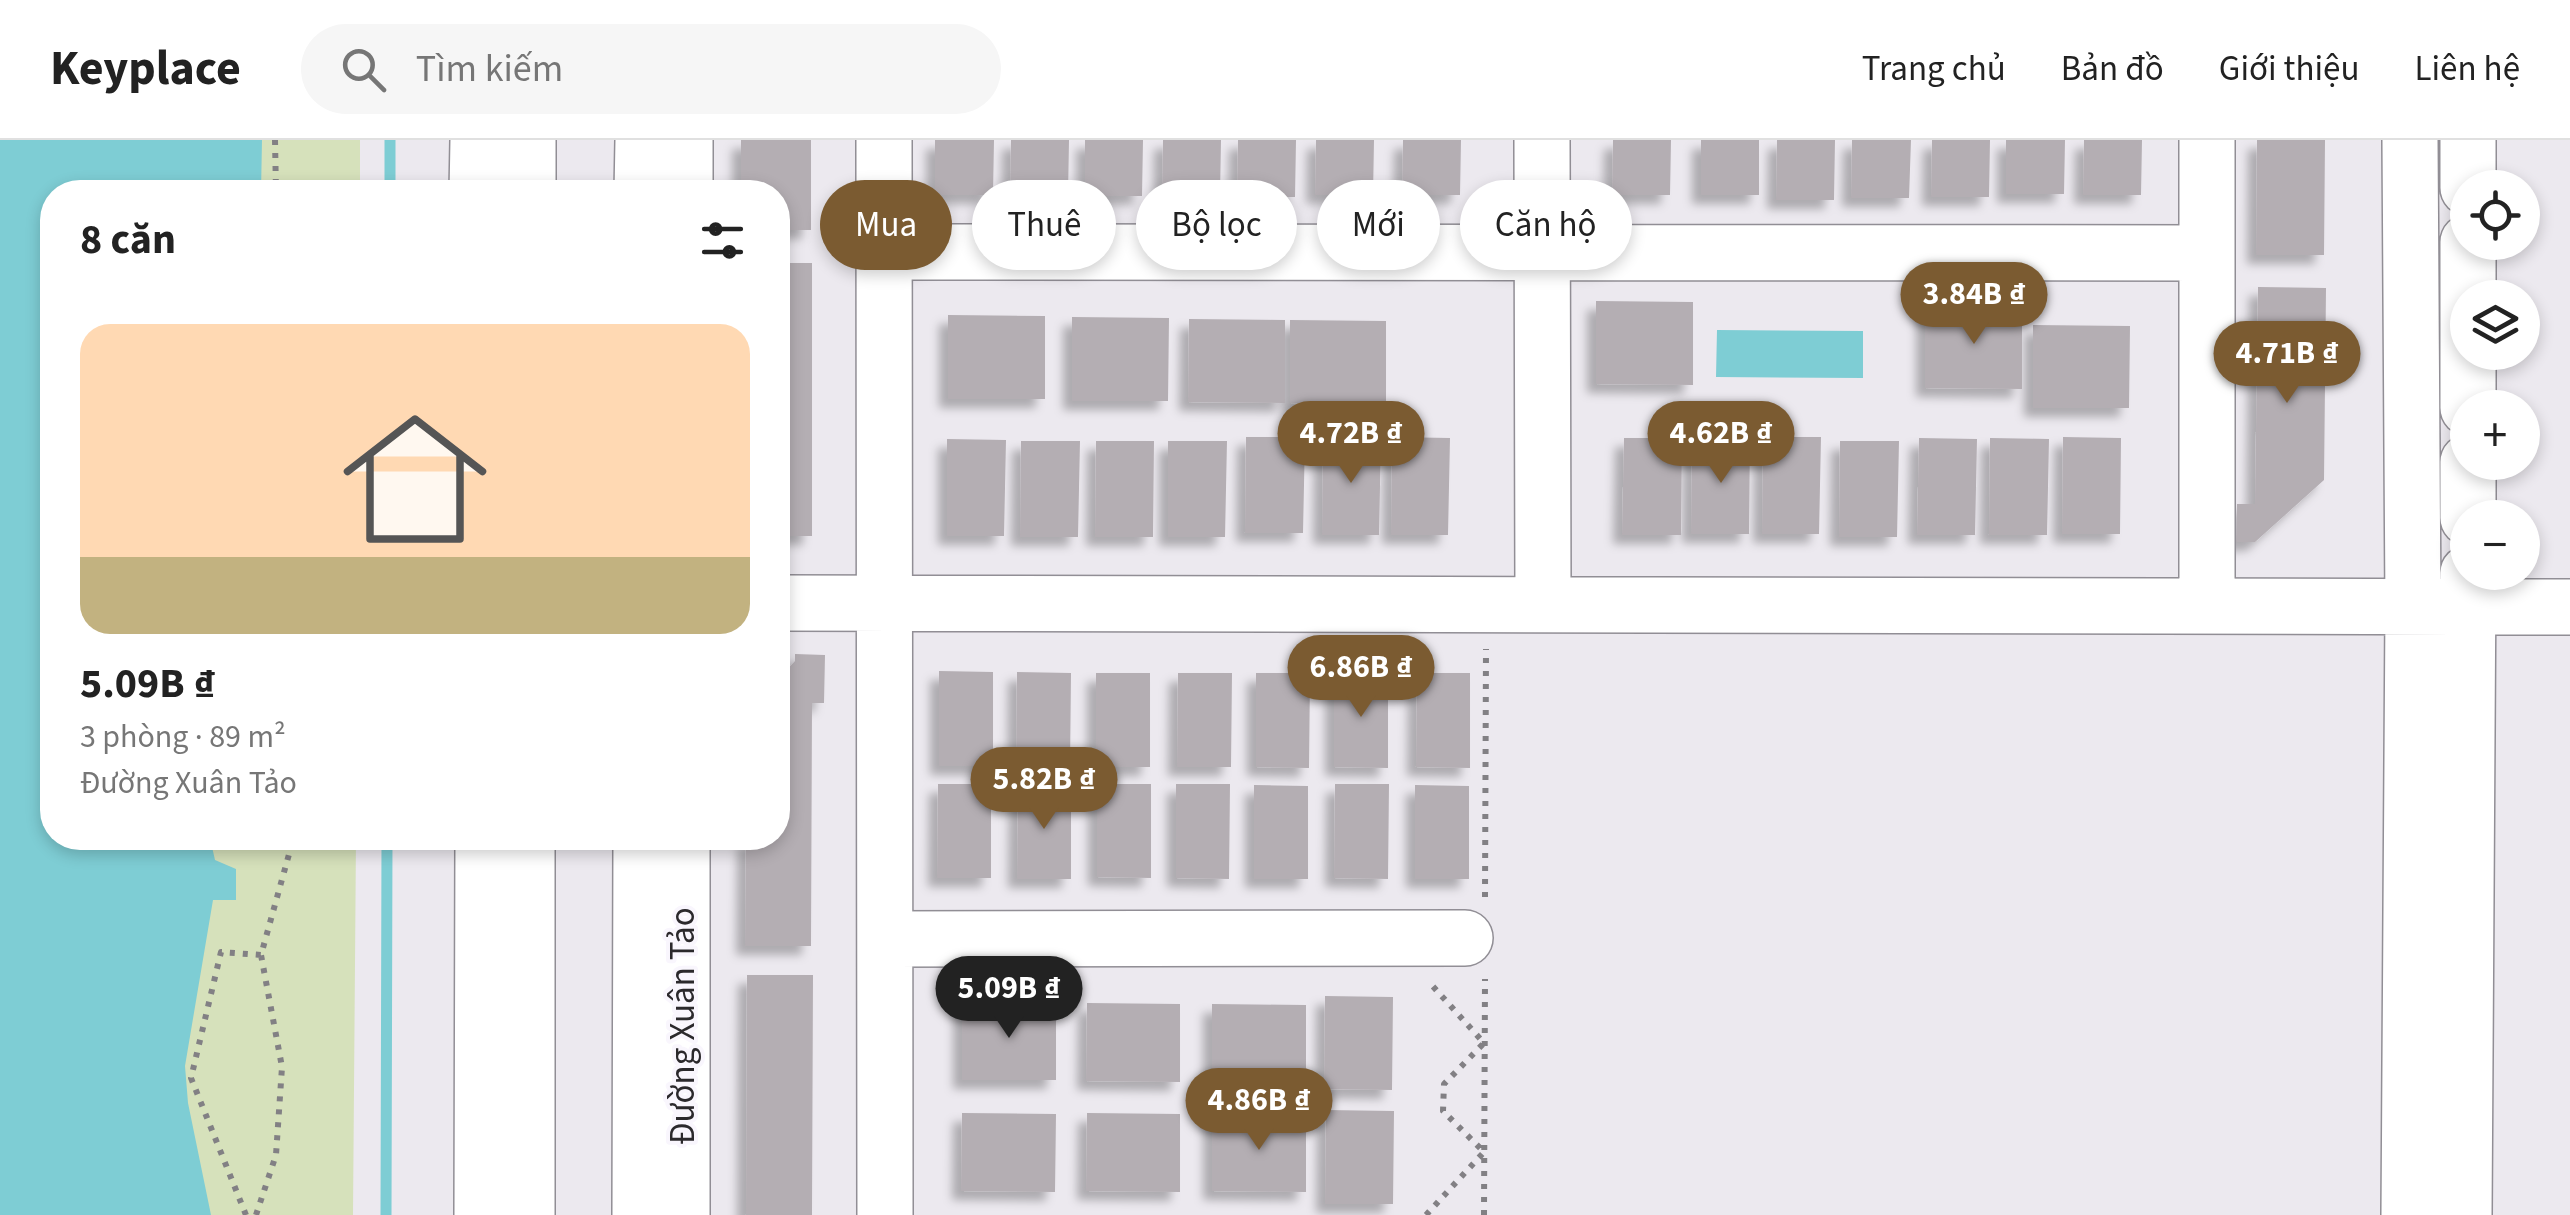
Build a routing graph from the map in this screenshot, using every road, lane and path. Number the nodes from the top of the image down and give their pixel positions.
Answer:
1 (275, 140) edge
2 (478, 140) edge
3 (528, 140) edge
4 (643, 140) edge
5 (685, 140) edge
6 (884, 140) edge
7 (1542, 140) edge
8 (2206, 140) edge
9 (2410, 140) edge
10 (2468, 140) edge
11 (2468, 170) edge
12 (276, 180) edge
13 (477, 180) edge
14 (528, 180) edge
15 (642, 180) edge
16 (686, 180) edge
17 (884, 180) edge
18 (1542, 180) edge
19 (952, 252) edge
20 (1460, 253) edge
21 (1632, 253) edge
22 (2207, 254) junction
23 (2468, 260) edge
24 (885, 270) edge
25 (1542, 270) edge
26 (2468, 390) edge
27 (2468, 590) edge
28 (1542, 602) junction
29 (790, 603) edge
30 (887, 603) junction
31 (2207, 606) junction
32 (2570, 607) edge
33 (2413, 608) junction
34 (290, 850) edge
35 (483, 850) edge
36 (526, 850) edge
37 (641, 850) edge
38 (682, 850) edge
39 (1465, 938) dead end
40 (886, 939) junction
41 (260, 955) junction
42 (1423, 976) dead end
43 (246, 1215) edge
44 (256, 1215) edge
45 (482, 1215) edge
46 (527, 1215) edge
47 (640, 1215) edge
48 (682, 1215) edge
49 (885, 1215) edge
50 (1426, 1215) edge
51 (2408, 1215) edge
52 (2464, 1215) edge

1 - 12 path
2 - 13 street
3 - 14 street
4 - 15 street
5 - 16 street
6 - 17 street
7 - 18 street
8 - 22 street
9 - 33 street
10 - 11 street
19 - 20 street
21 - 22 street
22 - 31 street
23 - 26 street
24 - 30 street
25 - 28 street
27 - 32 street
27 - 33 street
27 - 52 street
28 - 30 street
28 - 31 street
29 - 30 street
30 - 40 street
31 - 33 street
33 - 51 street
34 - 41 path
35 - 45 street
36 - 46 street
37 - 47 street, Đường Xuân Tảo
38 - 48 street, Đường Xuân Tảo
39 - 40 street
40 - 49 street
41 - 43 path
41 - 44 path
42 - 50 path

